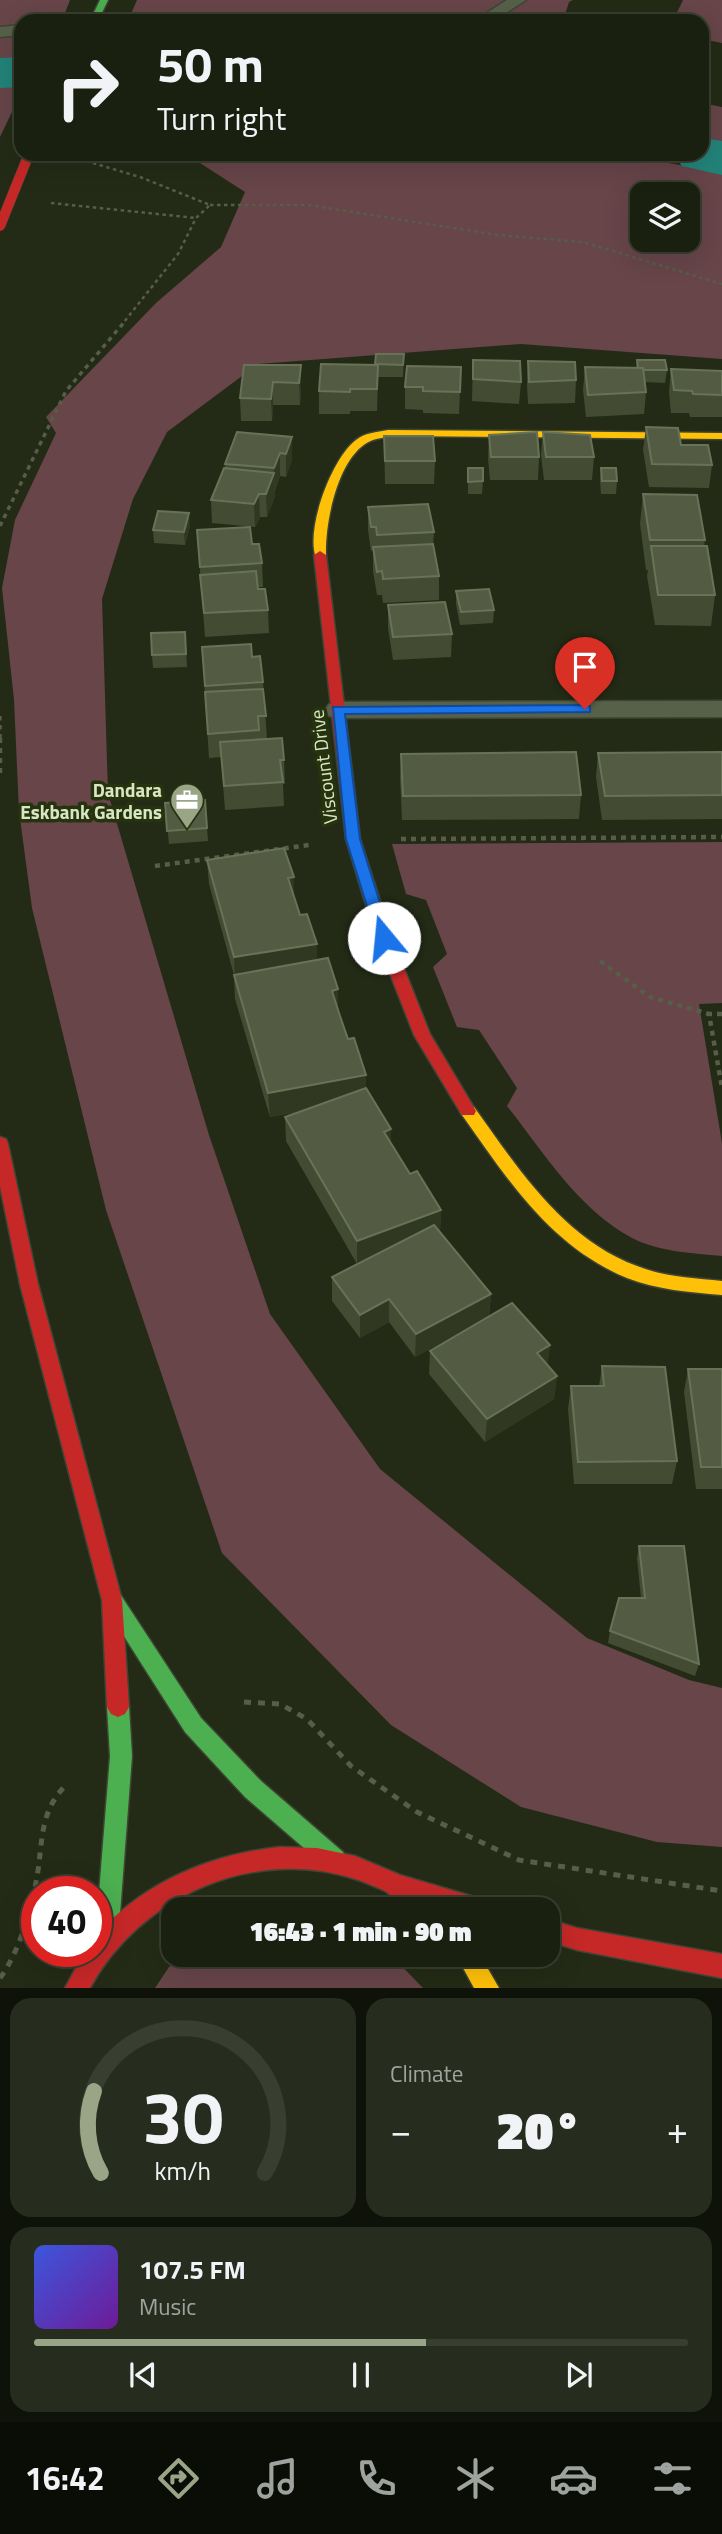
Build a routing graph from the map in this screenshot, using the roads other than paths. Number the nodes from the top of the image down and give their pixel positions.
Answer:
1 (518, 0) edge
2 (494, 14) edge
3 (26, 161) edge
4 (0, 226) edge
5 (722, 436) edge
6 (722, 709) edge
7 (338, 710) junction
8 (0, 1144) edge
9 (722, 1288) edge
10 (112, 1600) junction
11 (335, 1860) junction
12 (112, 1876) edge
13 (392, 1883) junction
14 (410, 1897) edge
15 (438, 1897) edge
16 (560, 1934) edge
17 (112, 1936) edge
18 (722, 1966) edge
19 (90, 1967) edge
20 (474, 1967) edge
21 (77, 1988) edge
22 (487, 1988) edge

1 - 2 lane
3 - 4 street, bridge
5 - 7 street, Viscount Drive
6 - 7 lane
7 - 9 street, Viscount Drive
8 - 10 street
10 - 11 street
10 - 12 street
11 - 13 street
11 - 17 street
13 - 14 street
13 - 15 street
16 - 18 street
19 - 21 street
20 - 22 street

